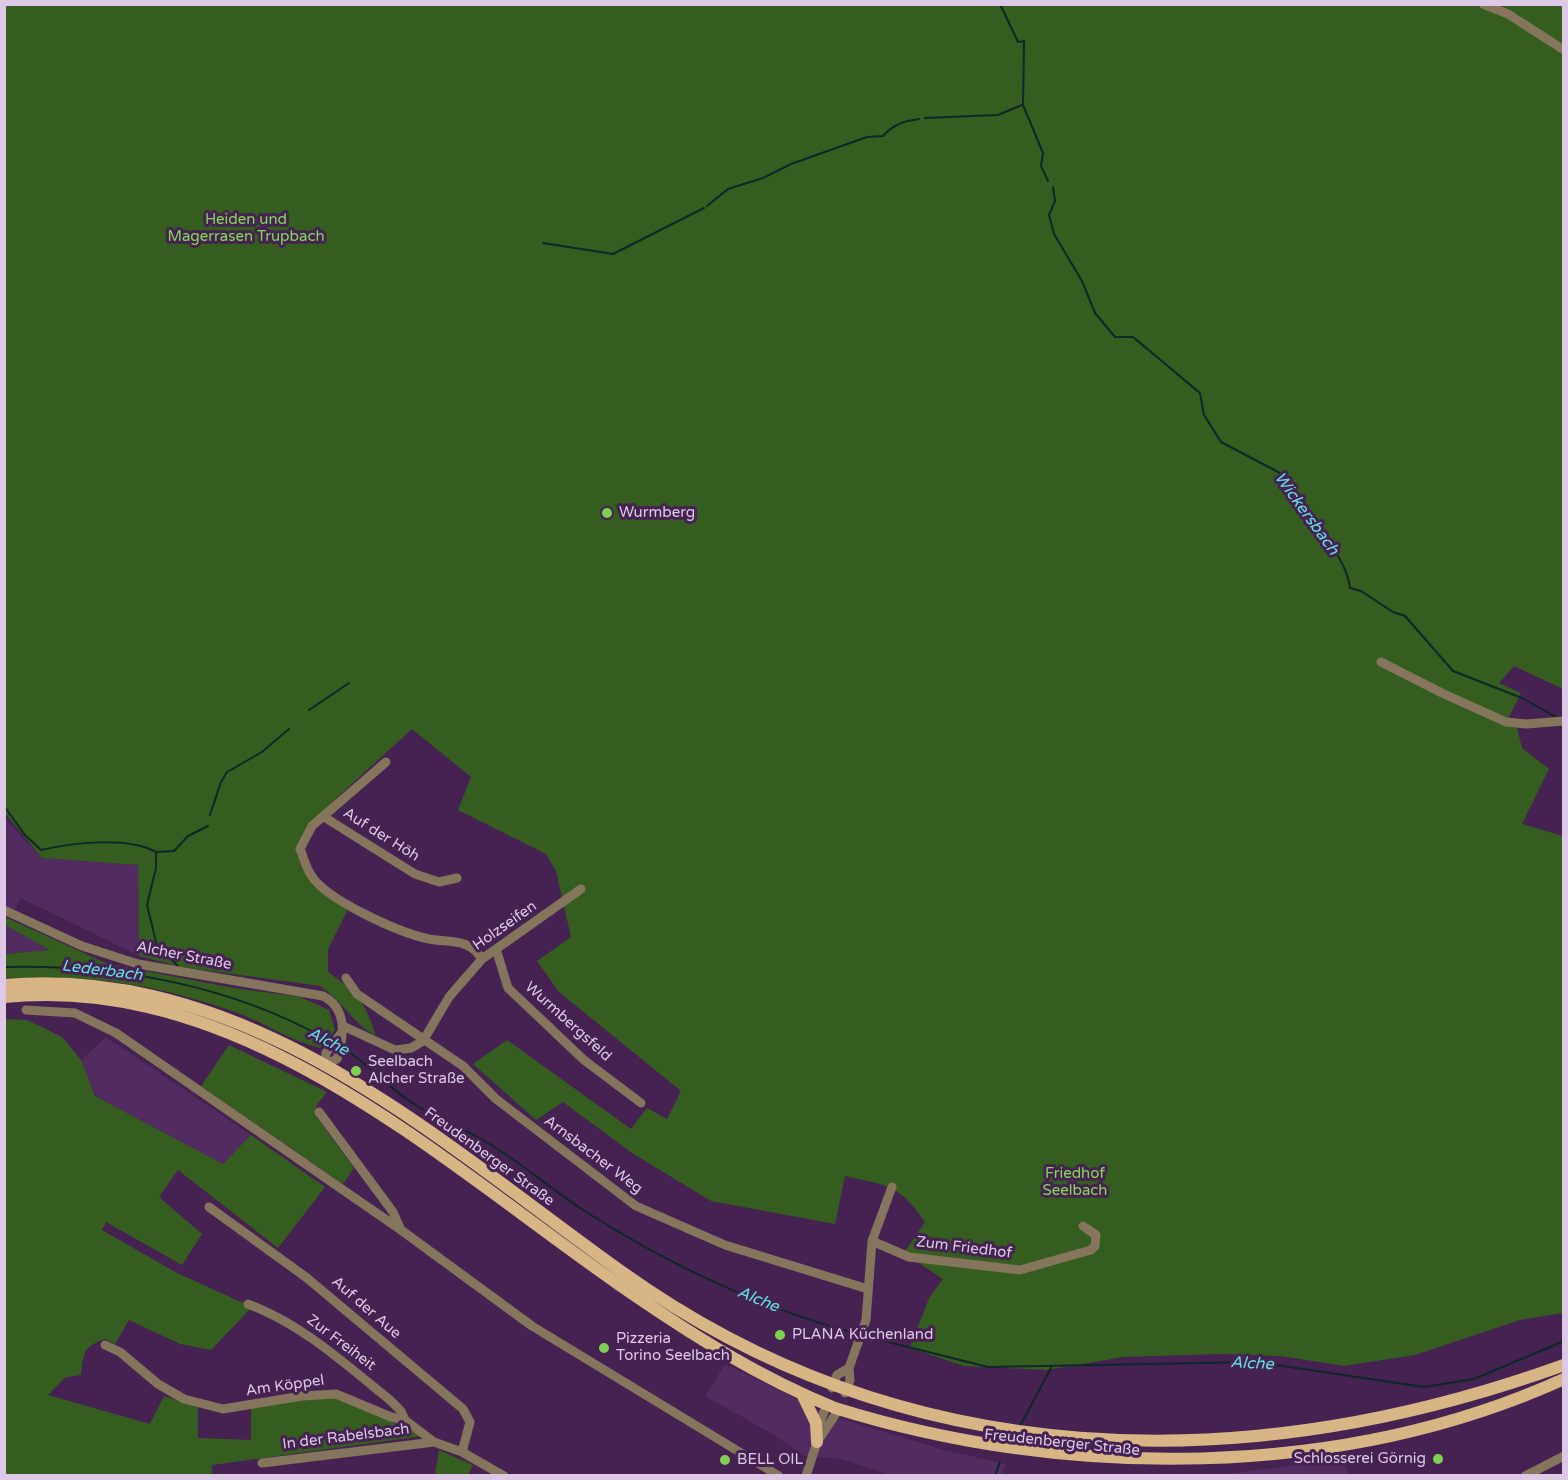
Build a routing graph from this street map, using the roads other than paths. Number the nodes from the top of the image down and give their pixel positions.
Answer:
1 (1483, 4) edge
2 (1563, 50) edge
3 (1381, 662) dead end
4 (1563, 721) edge
5 (386, 762) dead end
6 (324, 817) junction
7 (457, 878) dead end
8 (581, 889) dead end
9 (4, 910) edge
10 (496, 949) junction
11 (482, 959) junction
12 (346, 978) dead end
13 (4, 985) edge
14 (4, 997) edge
15 (26, 1010) dead end
16 (341, 1033) junction
17 (423, 1041) junction
18 (322, 1071) junction
19 (641, 1103) dead end
20 (319, 1112) dead end
21 (892, 1187) dead end
22 (209, 1207) dead end
23 (1083, 1226) dead end
24 (401, 1230) junction
25 (872, 1241) junction
26 (868, 1289) junction
27 (248, 1304) dead end
28 (105, 1345) dead end
29 (1563, 1365) edge
30 (849, 1368) junction
31 (1563, 1378) edge
32 (831, 1389) junction
33 (802, 1394) junction
34 (844, 1394) junction
35 (832, 1407) junction
36 (405, 1420) junction
37 (817, 1436) junction
38 (434, 1442) junction
39 (462, 1452) junction
40 (1563, 1456) edge
41 (262, 1463) dead end
42 (504, 1476) edge
43 (779, 1476) edge
44 (806, 1476) edge
45 (1525, 1476) edge

1 - 2 street
3 - 4 street
5 - 6 street, Auf der Höh
6 - 7 street, Auf der Höh
6 - 11 street, Auf der Höh
8 - 10 street, Holzseifen
9 - 16 street, Alcher Straße
10 - 11 street, Holzseifen
10 - 19 street, Wurmbergsfeld
11 - 17 street, Holzseifen
12 - 17 street, Arnsbacher Weg
13 - 18 main road, Freudenberger Straße
14 - 18 main road, Freudenberger Straße
15 - 24 street
16 - 17 street
16 - 18 street
16 - 18 street
17 - 26 street, Arnsbacher Weg
18 - 32 main road, Freudenberger Straße
18 - 33 main road, Freudenberger Straße
20 - 24 street
21 - 25 street
22 - 39 street, Auf der Aue
23 - 25 street, Zum Friedhof
24 - 43 street
25 - 26 street
26 - 30 street
27 - 36 street, Zur Freiheit
28 - 36 street, Am Köppel
29 - 34 main road, Freudenberger Straße
30 - 32 street
30 - 34 street
31 - 35 main road, Freudenberger Straße
32 - 34 main road, Freudenberger Straße
32 - 35 main road
33 - 35 main road, Freudenberger Straße
33 - 37 main road
34 - 35 main road
35 - 37 street
36 - 38 street, Am Köppel
37 - 44 street
38 - 39 street, Am Köppel
38 - 41 street, In der Rabelsbach
39 - 42 street, Am Köppel
40 - 45 street

